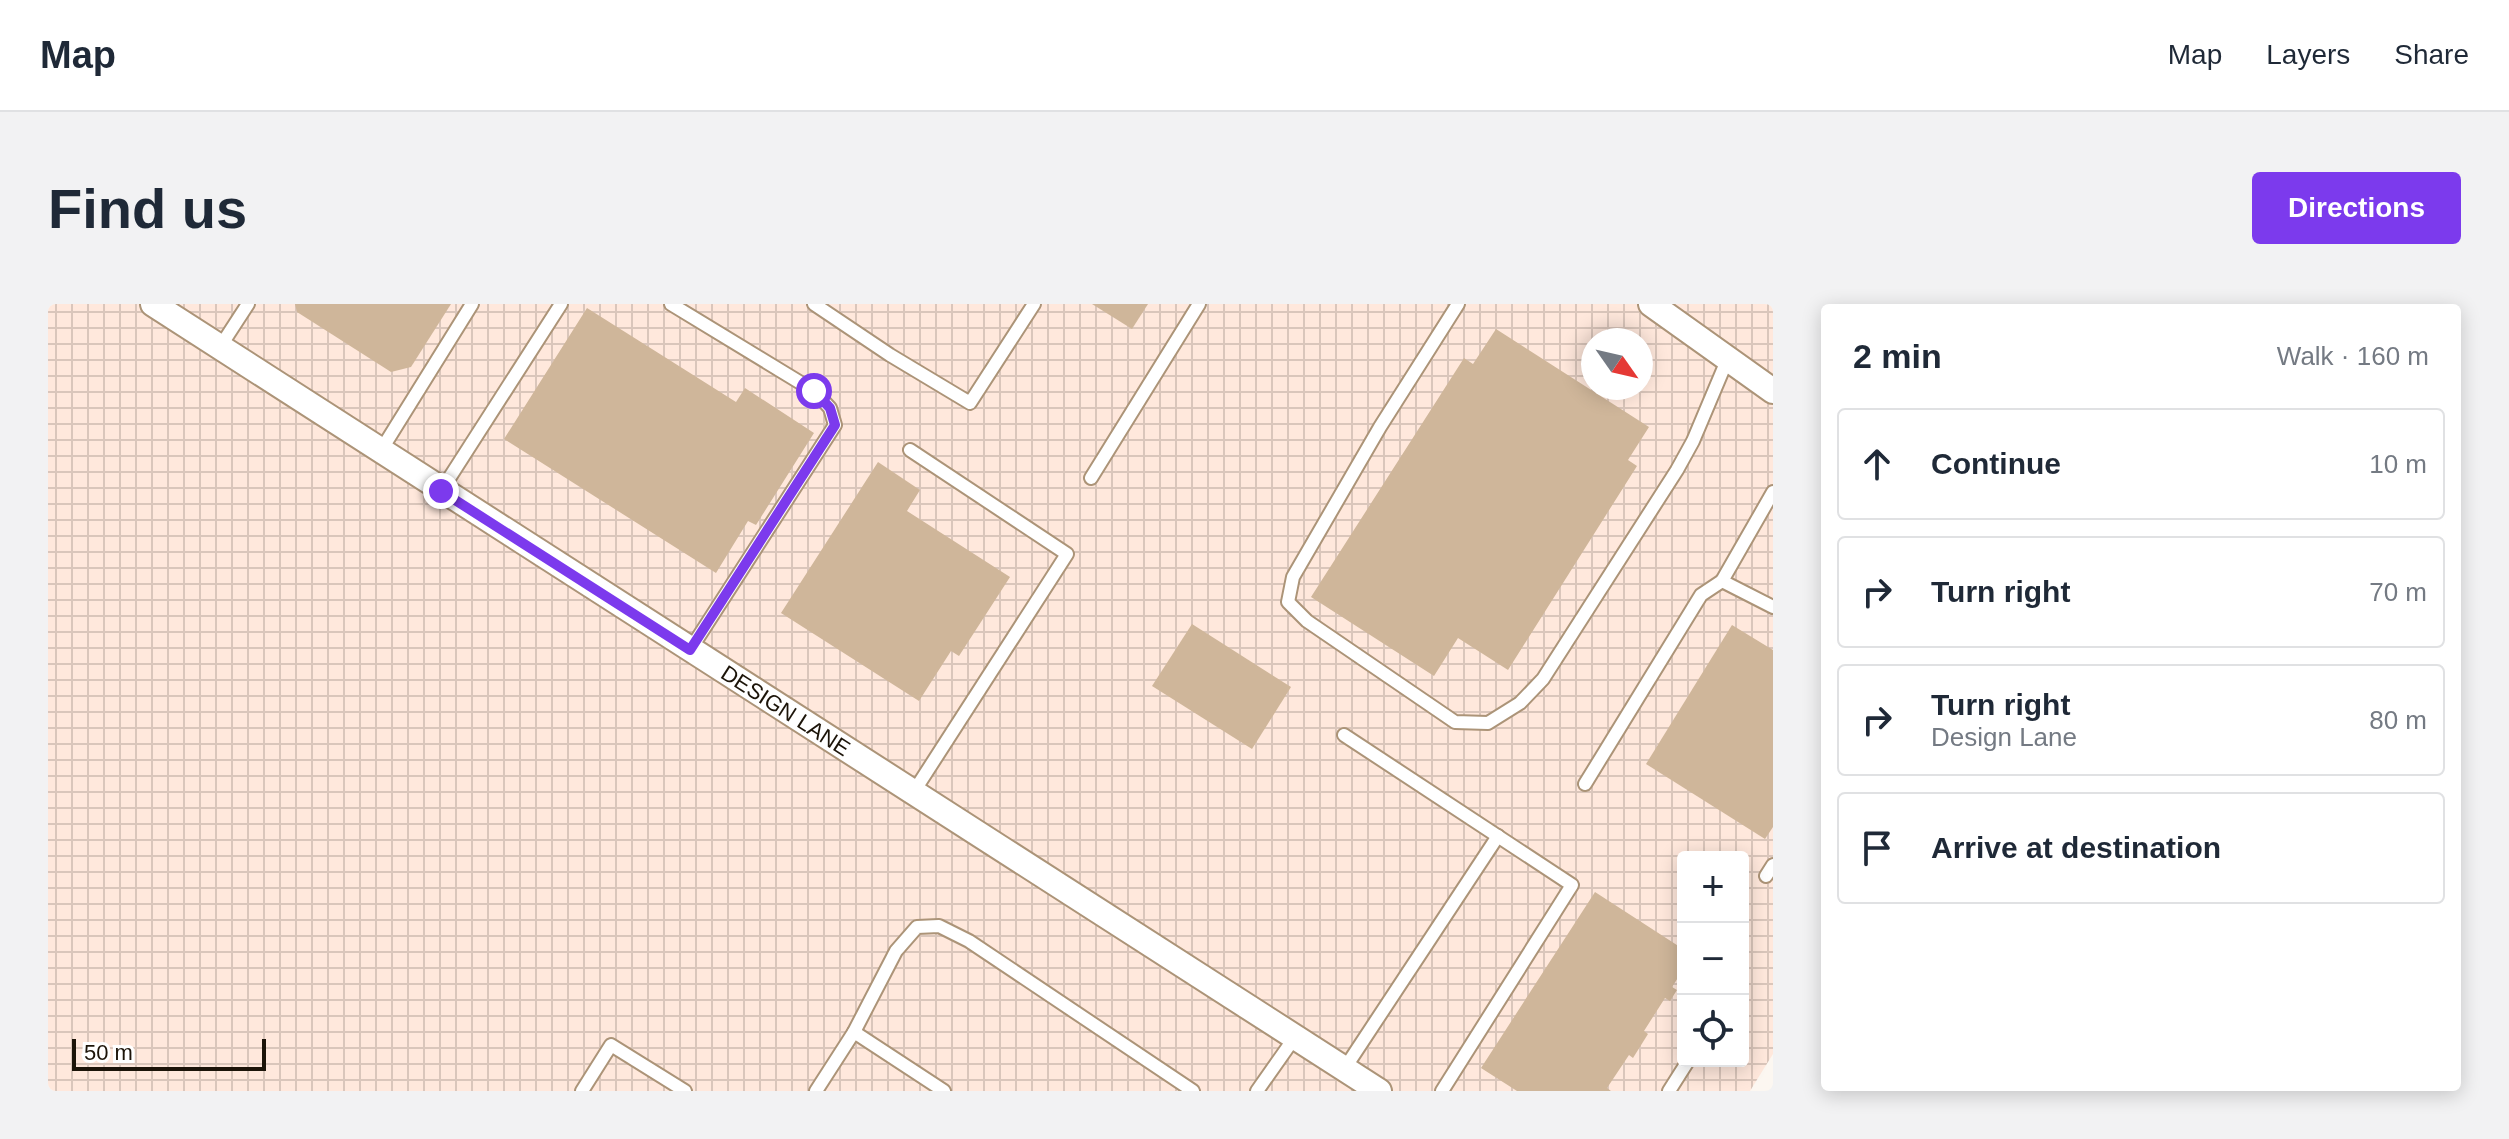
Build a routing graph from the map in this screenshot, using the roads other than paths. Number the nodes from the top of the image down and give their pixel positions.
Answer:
1 (154, 304) edge
2 (248, 304) edge
3 (472, 304) edge
4 (561, 304) edge
5 (671, 304) edge
6 (814, 304) edge
7 (1034, 304) edge
8 (1199, 304) edge
9 (1458, 304) edge
10 (1653, 304) edge
11 (220, 347) junction
12 (1728, 358) junction
13 (1773, 391) edge
14 (910, 450) dead end
15 (380, 452) junction
16 (1091, 478) dead end
17 (441, 491) junction
18 (1773, 492) edge
19 (1722, 581) junction
20 (1773, 607) edge
21 (690, 650) junction
22 (1344, 735) dead end
23 (1585, 784) dead end
24 (913, 793) junction
25 (1498, 836) junction
26 (854, 1032) junction
27 (1295, 1037) junction
28 (1684, 1067) edge
29 (1345, 1068) junction
30 (582, 1091) edge
31 (685, 1091) edge
32 (816, 1091) edge
33 (944, 1091) edge
34 (1193, 1091) edge
35 (1257, 1091) edge
36 (1379, 1091) edge
37 (1442, 1091) edge
38 (1669, 1091) edge

1 - 11 street, DESIGN LANE
2 - 11 lane
3 - 15 lane
4 - 17 lane
5 - 21 lane
6 - 7 lane
8 - 16 lane
9 - 12 lane
10 - 12 street
11 - 15 street, DESIGN LANE
12 - 13 street
14 - 24 lane
15 - 17 street, DESIGN LANE
17 - 21 street, DESIGN LANE
18 - 19 lane
19 - 20 lane
19 - 23 lane
21 - 24 street, DESIGN LANE
22 - 25 lane
24 - 27 street, DESIGN LANE
25 - 29 lane
25 - 37 lane
26 - 32 lane
26 - 33 lane
26 - 34 lane
27 - 29 street, DESIGN LANE
27 - 35 lane
28 - 38 lane
29 - 36 street, DESIGN LANE
30 - 31 lane

